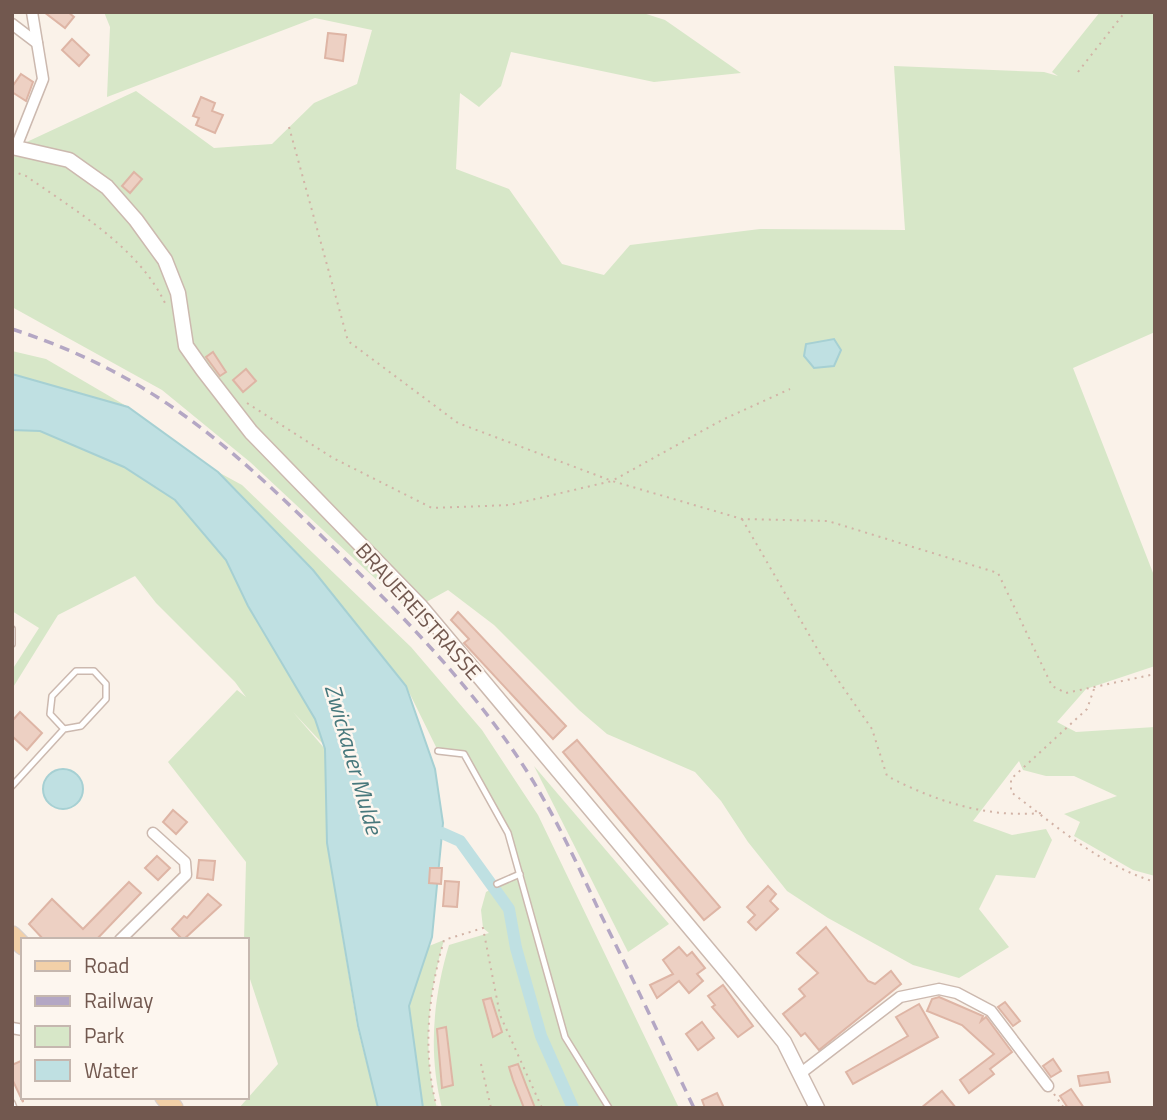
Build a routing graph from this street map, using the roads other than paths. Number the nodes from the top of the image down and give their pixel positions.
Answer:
1 (32, 12) edge
2 (12, 24) edge
3 (37, 43) junction
4 (14, 147) edge
5 (12, 629) edge
6 (12, 644) edge
7 (64, 729) junction
8 (438, 751) dead end
9 (12, 786) edge
10 (153, 833) dead end
11 (520, 874) junction
12 (497, 884) dead end
13 (122, 938) edge
14 (801, 1073) junction
15 (1048, 1086) road end
16 (609, 1108) edge
17 (817, 1108) edge

1 - 3 street
2 - 3 street
3 - 4 street
4 - 14 street, BRAUEREISTRASSE
5 - 6 lane
7 - 7 lane
7 - 9 lane
8 - 11 lane
10 - 13 street
11 - 12 lane
11 - 16 lane
14 - 15 street
14 - 17 street, BRAUEREISTRASSE

